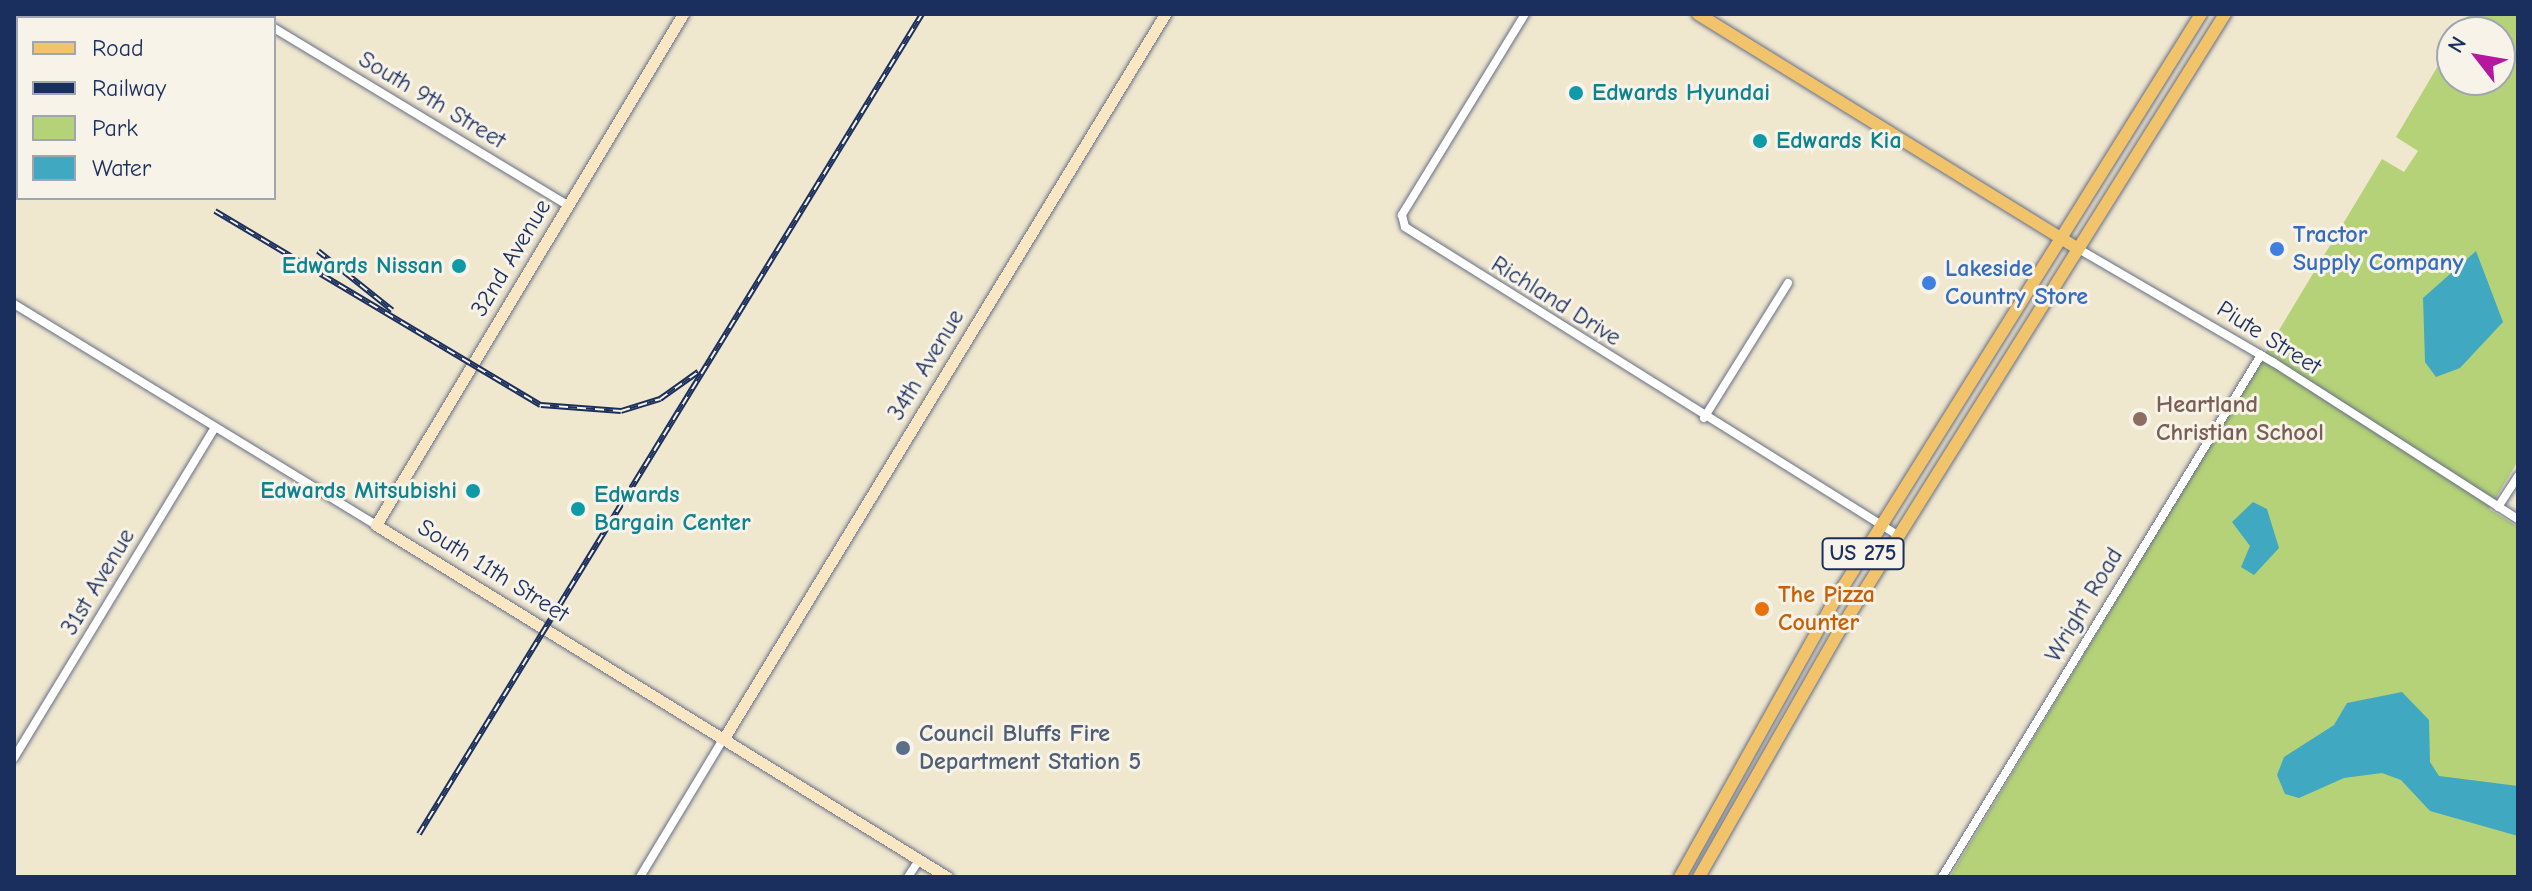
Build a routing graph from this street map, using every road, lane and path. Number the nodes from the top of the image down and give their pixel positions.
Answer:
1 (683, 14) edge
2 (1165, 14) edge
3 (1525, 14) edge
4 (1698, 14) edge
5 (2201, 14) edge
6 (2225, 14) edge
7 (276, 29) edge
8 (569, 206) junction
9 (2059, 237) junction
10 (2077, 248) junction
11 (1788, 283) dead end
12 (14, 304) edge
13 (2261, 355) junction
14 (1704, 418) junction
15 (215, 427) junction
16 (2518, 476) edge
17 (2498, 507) junction
18 (2518, 519) edge
19 (376, 525) junction
20 (1880, 525) junction
21 (1899, 536) junction
22 (724, 738) junction
23 (14, 758) edge
24 (919, 860) junction
25 (640, 877) edge
26 (908, 877) edge
27 (947, 877) edge
28 (1680, 877) edge
29 (1699, 877) edge
30 (1942, 877) edge

1 - 8 street, 32nd Avenue
2 - 22 street, 34th Avenue
3 - 14 street, Richland Drive
4 - 9 main road
5 - 9 main road, US 275
6 - 10 main road, US 275
7 - 8 street, South 9th Street
8 - 19 street, 32nd Avenue
9 - 10 main road
9 - 20 main road, US 275
10 - 13 street, Piute Street
10 - 21 main road, US 275
11 - 14 street
12 - 15 street, South 11th Street
13 - 17 street, Piute Street
13 - 30 street, Wright Road
14 - 20 street, Richland Drive
15 - 19 street, South 11th Street
15 - 23 street, 31st Avenue
16 - 17 street
17 - 18 street, Piute Street
19 - 22 street, South 11th Street
20 - 21 street, Richland Drive
20 - 28 main road, US 275
21 - 29 main road, US 275
22 - 24 street, South 11th Street
22 - 25 street
24 - 26 street
24 - 27 street, South 11th Street

